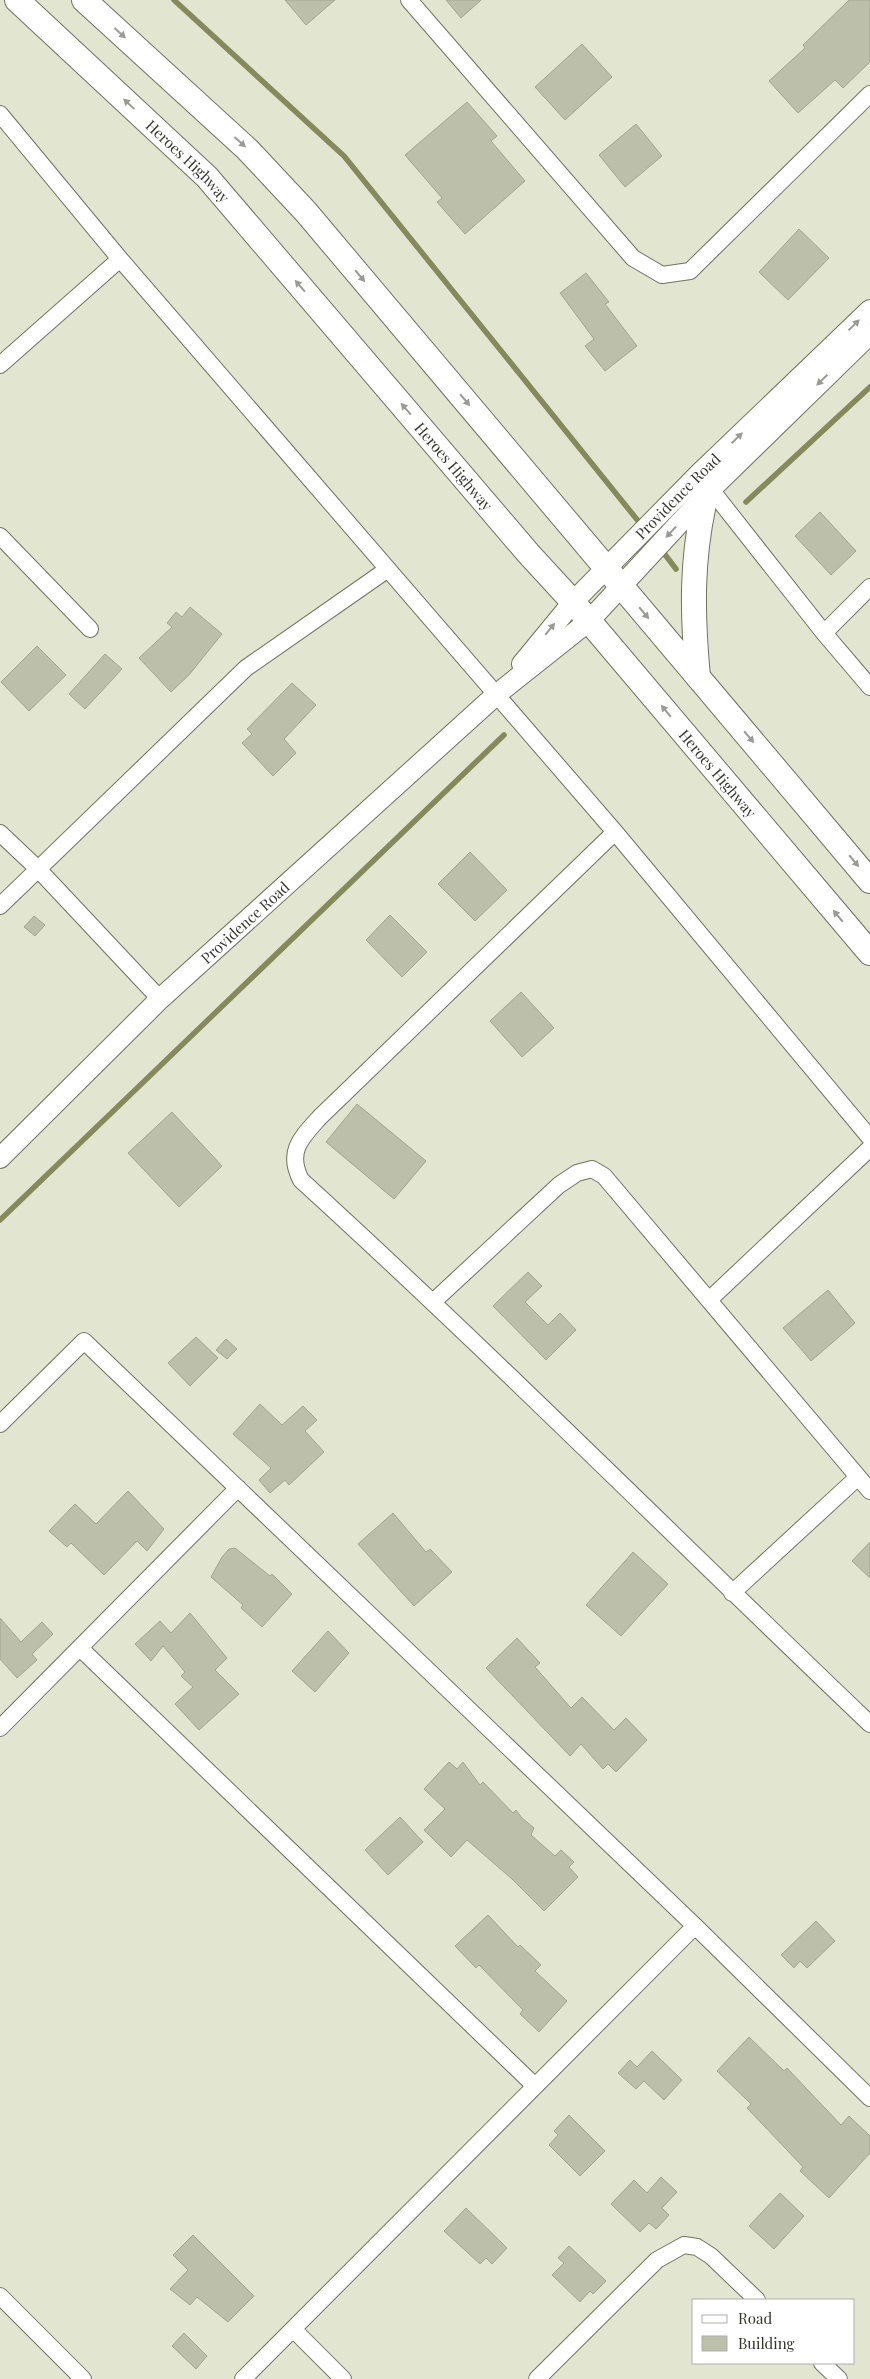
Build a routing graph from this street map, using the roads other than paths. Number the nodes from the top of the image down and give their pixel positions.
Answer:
1 (17, 0) edge
2 (84, 0) edge
3 (409, 0) edge
4 (870, 94) edge
5 (0, 114) edge
6 (120, 259) junction
7 (870, 310) edge
8 (870, 334) edge
9 (0, 365) edge
10 (705, 486) junction
11 (0, 536) edge
12 (606, 568) junction
13 (388, 569) junction
14 (621, 586) junction
15 (870, 586) edge
16 (573, 602) junction
17 (589, 621) junction
18 (90, 629) dead end
19 (824, 633) junction
20 (698, 677) junction
21 (870, 687) edge
22 (497, 694) junction
23 (615, 832) junction
24 (0, 833) edge
25 (38, 869) junction
26 (870, 881) edge
27 (0, 906) edge
28 (870, 953) edge
29 (160, 999) junction
30 (870, 1138) edge
31 (870, 1148) edge
32 (0, 1158) edge
33 (709, 1300) junction
34 (434, 1301) junction
35 (0, 1424) edge
36 (858, 1476) junction
37 (238, 1488) junction
38 (870, 1490) edge
39 (732, 1593) junction
40 (80, 1648) junction
41 (870, 1724) edge
42 (0, 1728) edge
43 (695, 1926) junction
44 (535, 2086) junction
45 (870, 2098) edge
46 (0, 2296) edge
47 (756, 2299) edge
48 (293, 2329) junction
49 (823, 2364) edge
50 (837, 2378) edge
51 (83, 2379) edge
52 (243, 2379) edge
53 (343, 2379) edge
54 (536, 2379) edge

16 -> 1 main road, Heroes Highway
2 -> 12 main road
3 - 4 street
5 - 6 street
6 - 9 street
6 - 13 street
10 -> 7 street, Providence Road
8 -> 10 street, Providence Road
10 - 12 street, Providence Road
10 -> 14 street, Providence Road
10 - 19 street
10 - 20 main road
11 - 18 street
12 - 14 main road
12 - 16 street, Providence Road
13 - 22 street
13 - 25 street
14 - 17 street, Providence Road
14 -> 20 main road
15 - 19 street
16 - 17 main road, Heroes Highway
22 -> 16 street, Providence Road
17 - 22 street, Providence Road
28 -> 17 main road, Heroes Highway
19 - 21 street
20 -> 26 main road
22 - 23 street
22 - 29 street, Providence Road
23 - 30 street
23 - 34 street
24 - 25 street
25 - 27 street
25 - 29 street
29 - 32 street, Providence Road
31 - 33 street
33 - 34 street
33 - 36 street
34 - 39 street
35 - 37 street
36 - 38 street
36 - 39 street
37 - 40 street
37 - 43 street
39 - 41 street
40 - 42 street
40 - 44 street
43 - 44 street
43 - 45 street
44 - 48 street
46 - 51 street
47 - 54 street
48 - 52 street
48 - 53 street
49 - 50 street

